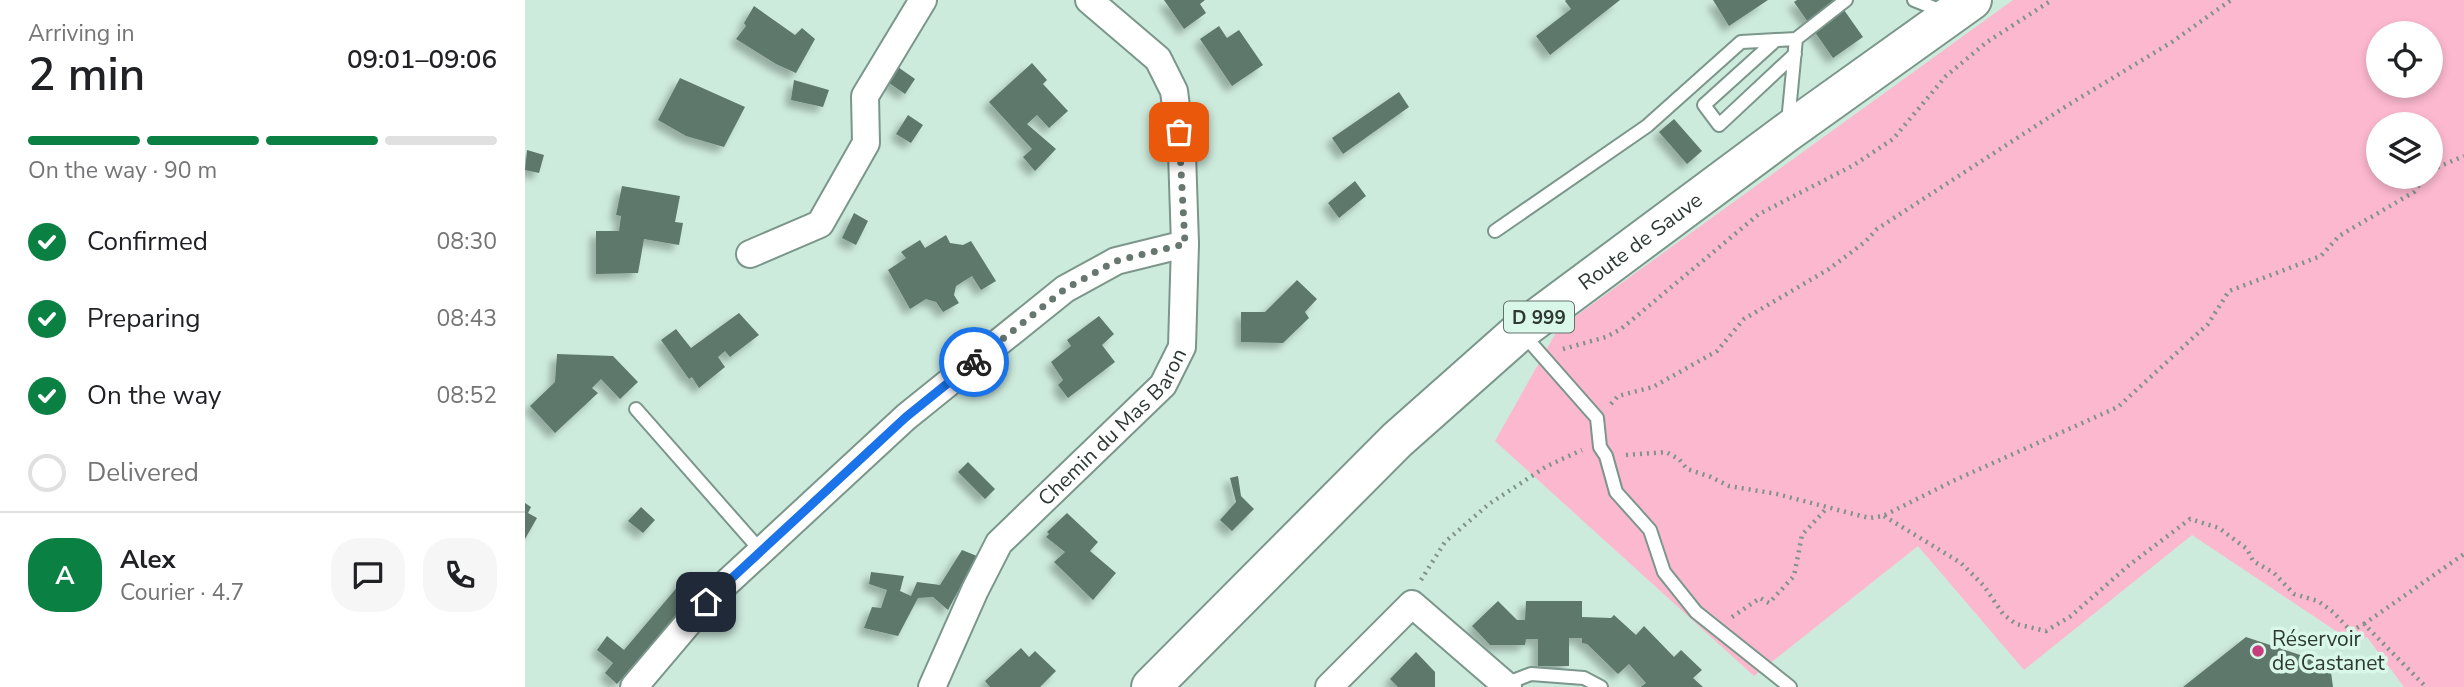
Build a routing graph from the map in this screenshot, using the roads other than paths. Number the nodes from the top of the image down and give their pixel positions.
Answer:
1 (923, 0) edge
2 (1089, 0) edge
3 (1846, 0) edge
4 (1914, 0) edge
5 (1961, 8) edge
6 (1796, 39) junction
7 (1776, 40) junction
8 (1795, 54) junction
9 (1786, 133) junction
10 (1495, 231) dead end
11 (1185, 244) junction
12 (750, 254) dead end
13 (1532, 344) junction
14 (636, 409) dead end
15 (761, 551) junction
16 (1507, 686) edge
17 (634, 687) edge
18 (932, 687) edge
19 (1151, 687) edge
20 (1329, 687) edge
21 (1601, 687) edge
22 (1790, 687) edge

1 - 12 street
2 - 11 street, Chemin du Mas Baron
3 - 6 lane
4 - 5 lane
5 - 9 main road, Route de Sauve / D 999
6 - 7 lane
6 - 8 lane
7 - 8 lane
7 - 10 lane
8 - 9 lane
9 - 13 main road, Route de Sauve / D 999
11 - 15 street
11 - 18 street, Chemin du Mas Baron
13 - 19 main road, Route de Sauve / D 999
13 - 22 lane
14 - 15 lane
15 - 17 street
16 - 20 street
16 - 21 lane

